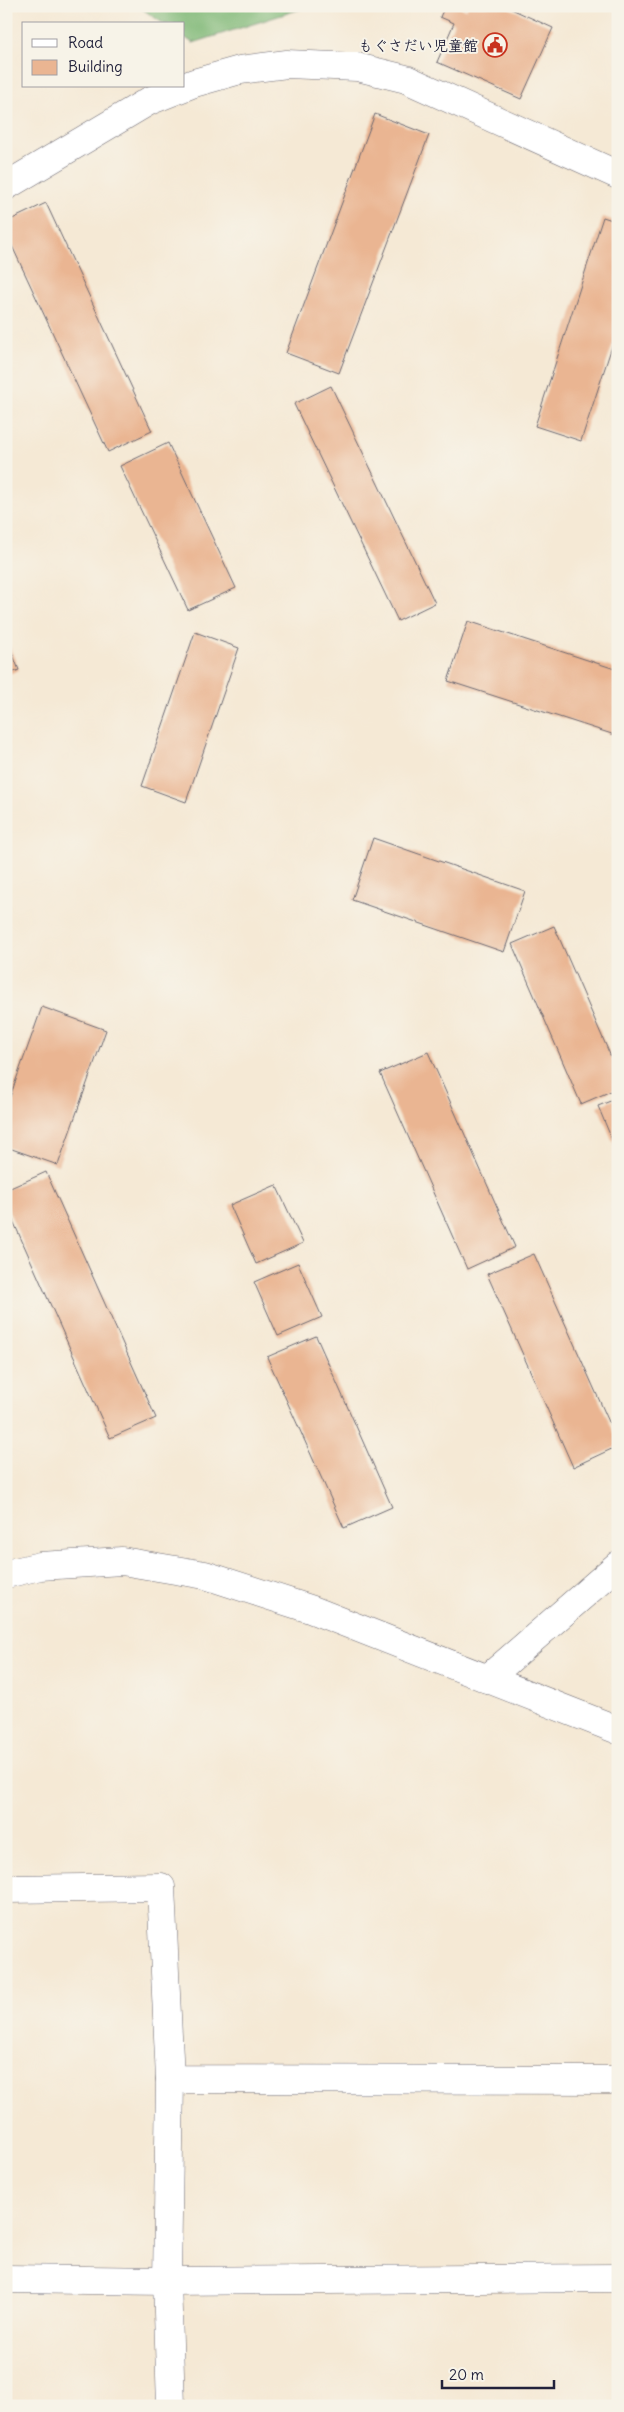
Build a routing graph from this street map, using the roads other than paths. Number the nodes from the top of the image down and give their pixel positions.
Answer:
1 (185, 87) edge
2 (182, 88) edge
3 (618, 175) edge
4 (6, 186) edge
5 (618, 1565) edge
6 (6, 1574) edge
7 (487, 1679) junction
8 (618, 1730) edge
9 (6, 1889) edge
10 (170, 2079) junction
11 (618, 2080) edge
12 (618, 2278) edge
13 (6, 2279) edge
14 (167, 2282) junction
15 (171, 2406) edge

1 - 3 street
2 - 4 street
5 - 7 street
6 - 7 street
7 - 8 street
9 - 10 street
10 - 11 street
10 - 14 street
12 - 14 street
13 - 14 street
14 - 15 street

